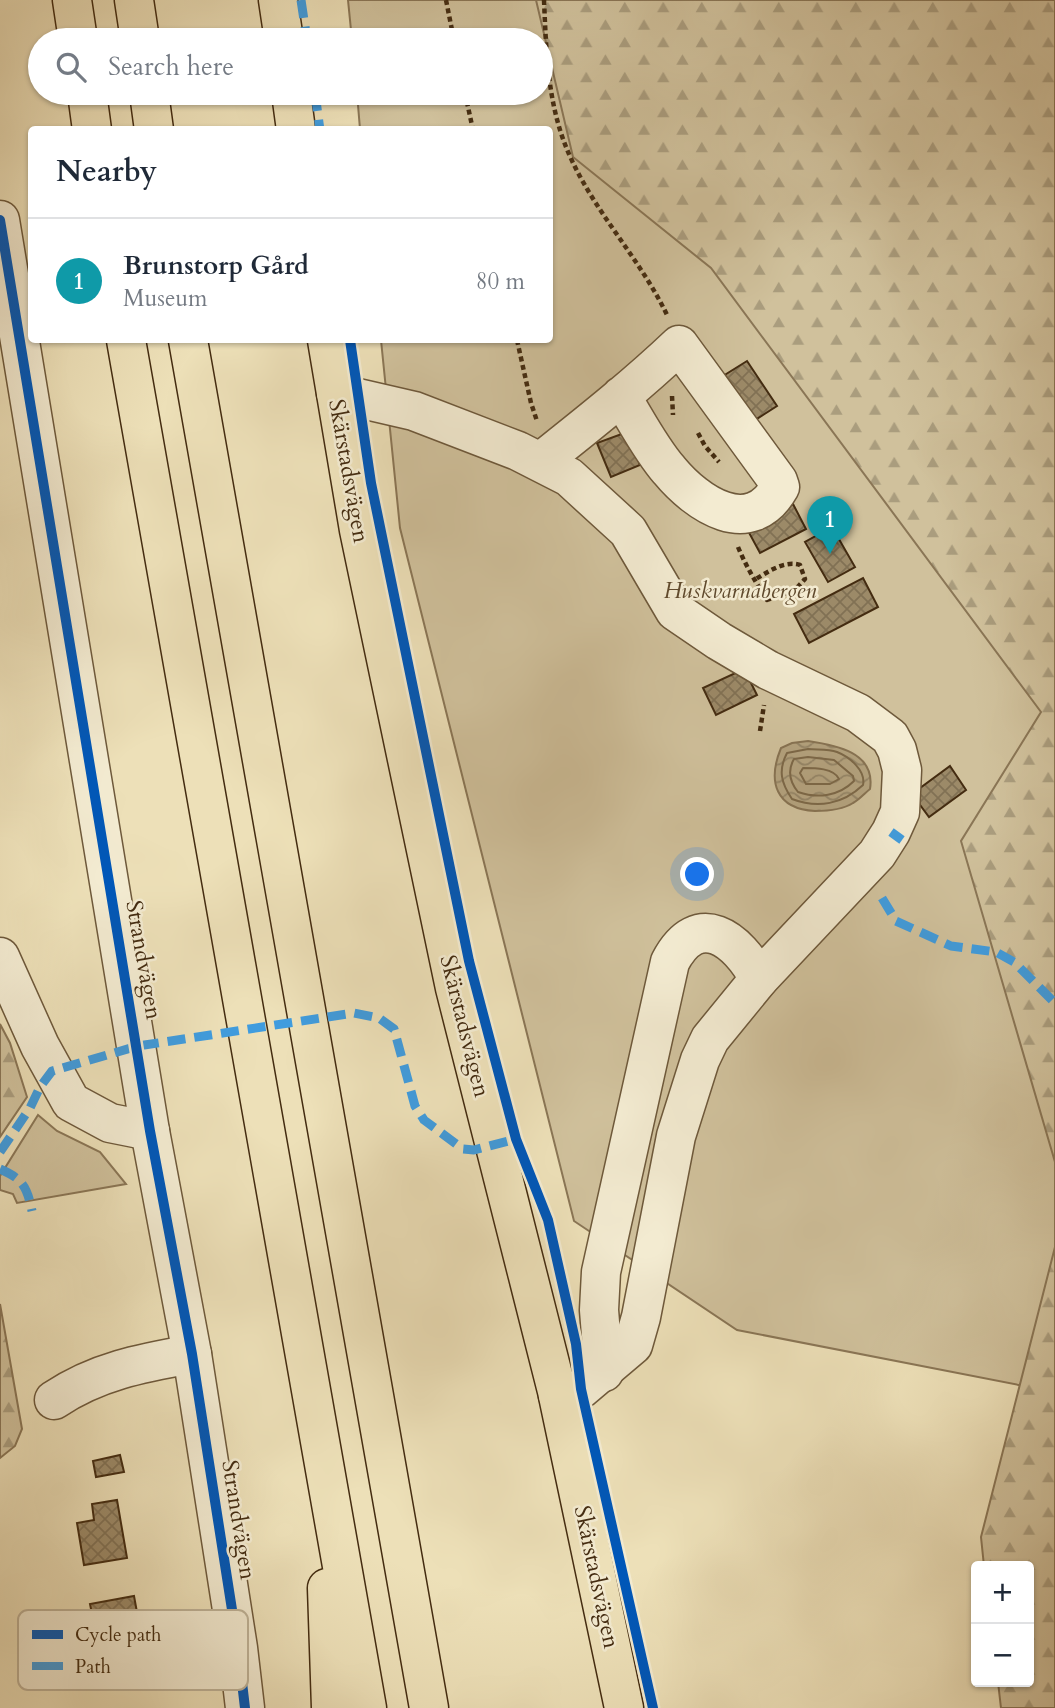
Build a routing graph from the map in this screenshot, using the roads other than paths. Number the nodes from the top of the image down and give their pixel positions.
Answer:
1 (72, 0) edge
2 (134, 0) edge
3 (278, 0) edge
4 (76, 28) edge
5 (138, 28) edge
6 (282, 28) edge
7 (89, 105) edge
8 (151, 105) edge
9 (293, 105) edge
10 (91, 126) edge
11 (153, 126) edge
12 (295, 126) edge
13 (0, 220) edge
14 (127, 343) edge
15 (189, 343) edge
16 (328, 343) edge
17 (336, 393) junction
18 (621, 396) junction
19 (549, 460) junction
20 (0, 957) edge
21 (759, 978) junction
22 (150, 1131) junction
23 (192, 1354) junction
24 (604, 1372) junction
25 (558, 1395) junction
26 (54, 1399) dead end
27 (322, 1453) junction
28 (232, 1610) edge
29 (243, 1690) edge
30 (245, 1708) edge
31 (331, 1708) edge
32 (367, 1708) edge
33 (429, 1708) edge
34 (624, 1708) edge

1 - 4 main road
2 - 5 main road
3 - 6 main road
7 - 10 main road
8 - 11 main road
9 - 12 main road
13 - 22 street, Strandvägen
14 - 27 main road
15 - 33 main road
16 - 17 main road, Skärstadsvägen
17 - 19 street
17 - 25 main road, Skärstadsvägen
18 - 18 street
18 - 19 street
19 - 21 street
20 - 22 street
21 - 24 street
21 - 24 street
22 - 23 street, Strandvägen
23 - 26 street
23 - 28 street, Strandvägen
24 - 25 street
25 - 34 main road, Skärstadsvägen
27 - 31 main road
27 - 32 main road
29 - 30 street, Strandvägen

